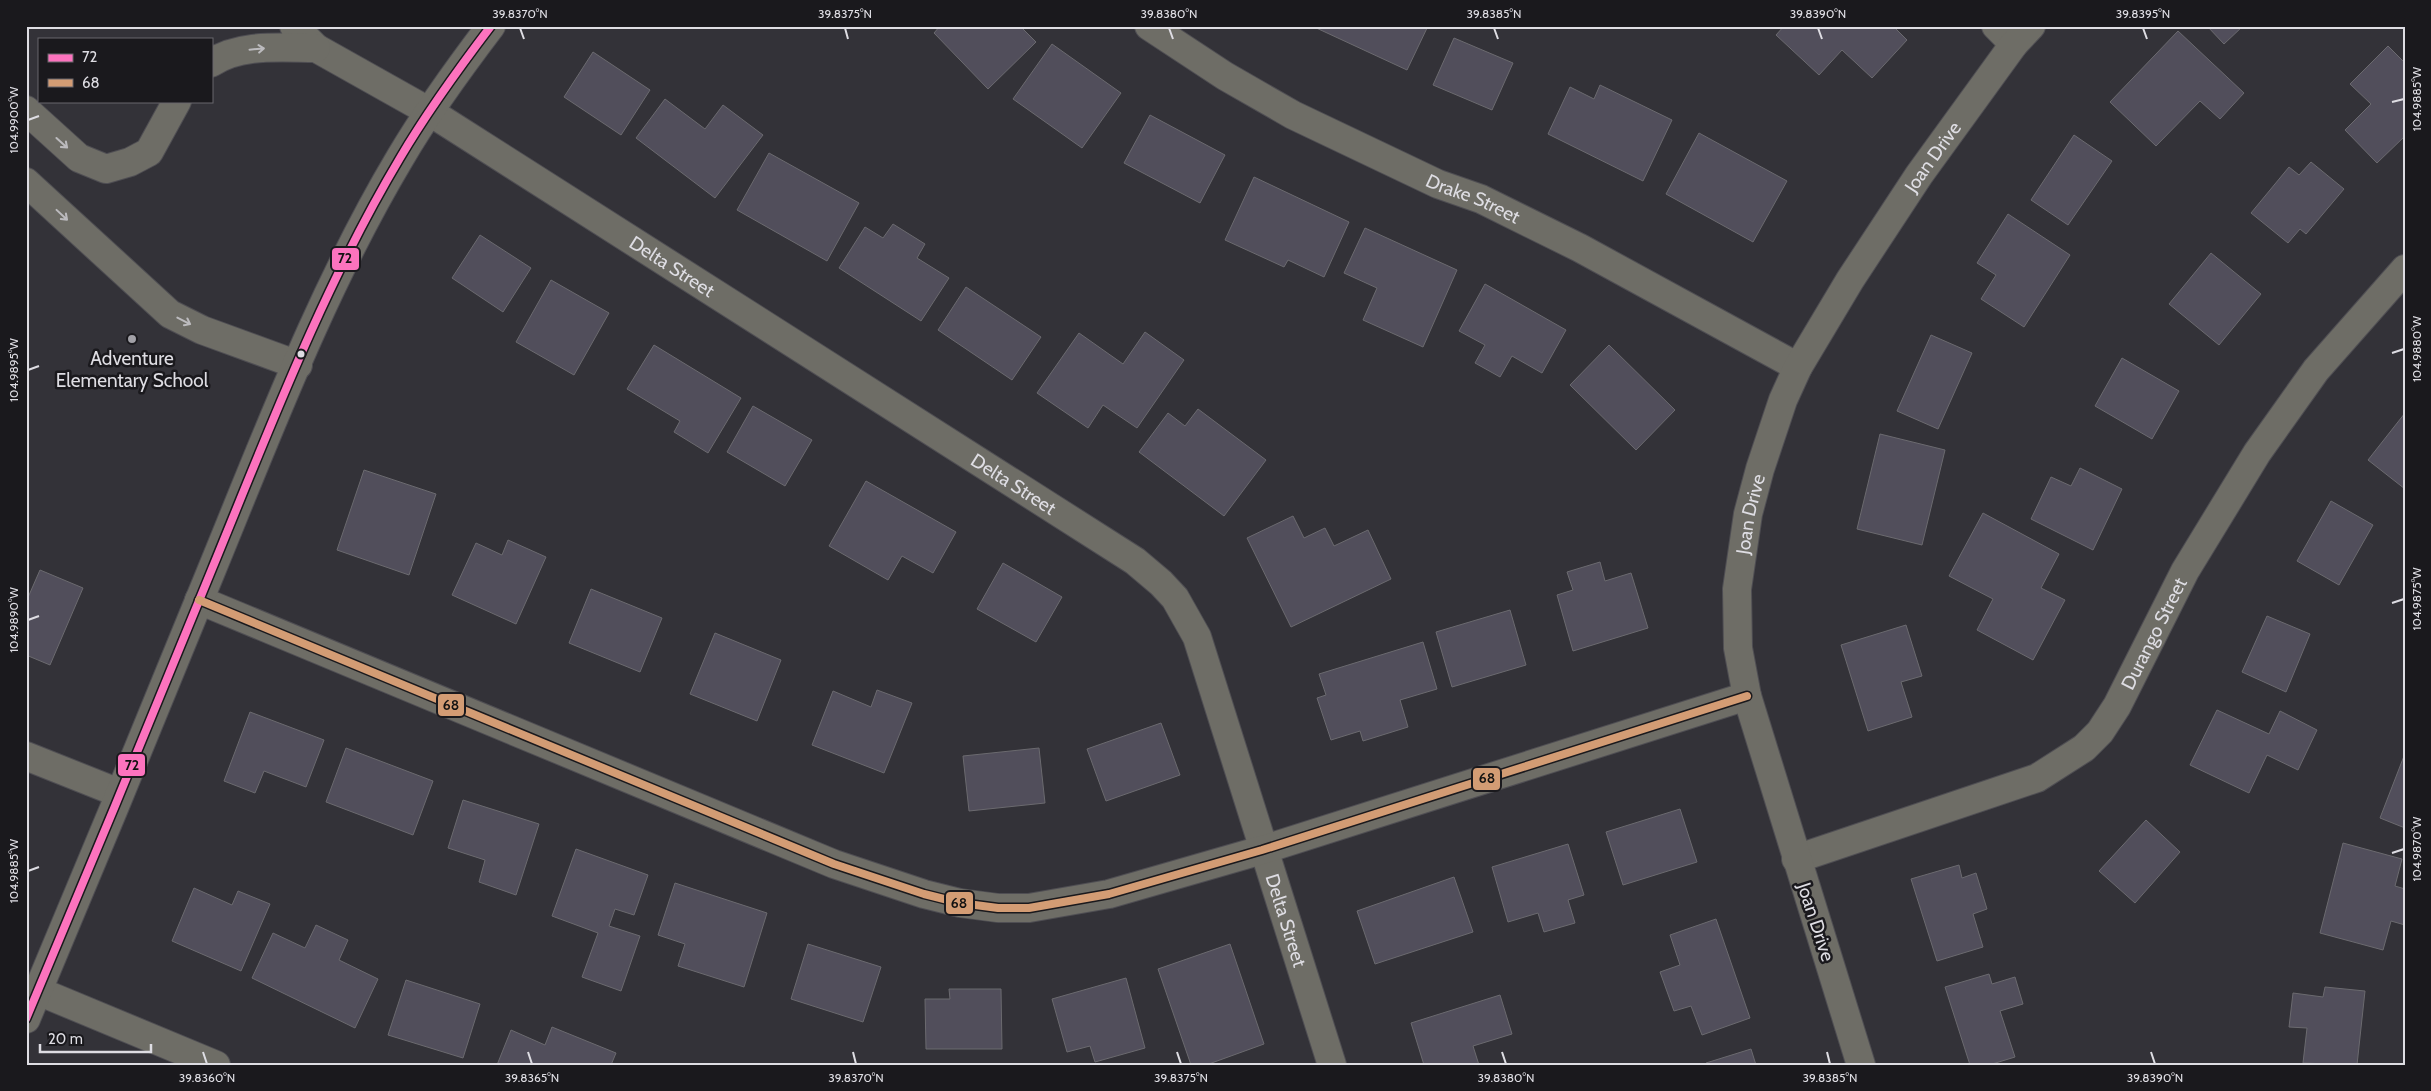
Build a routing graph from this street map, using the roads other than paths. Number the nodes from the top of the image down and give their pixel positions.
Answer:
1 (294, 26) edge
2 (491, 26) edge
3 (1149, 26) edge
4 (2014, 32) edge
5 (313, 37) edge
6 (212, 61) edge
7 (176, 102) edge
8 (26, 110) edge
9 (430, 112) junction
10 (26, 182) edge
11 (2405, 269) edge
12 (298, 365) junction
13 (1798, 368) junction
14 (200, 600) junction
15 (1747, 696) junction
16 (26, 756) edge
17 (119, 793) junction
18 (1262, 850) junction
19 (1796, 859) junction
20 (38, 991) junction
21 (26, 1019) edge
22 (216, 1065) edge
23 (1332, 1065) edge
24 (1861, 1065) edge

1 - 5 street
2 - 9 street
3 - 13 street, Drake Street
4 - 13 street, Joan Drive
6 -> 5 street
5 - 9 street, Delta Street
8 -> 7 street
9 - 12 street
9 - 18 street, Delta Street
10 -> 12 street
11 - 19 street, Durango Street
12 - 14 street
13 - 15 street, Joan Drive
14 - 17 street
14 - 18 street
15 - 18 street
15 - 19 street, Joan Drive
16 - 17 street
17 - 20 street
18 - 23 street, Delta Street
19 - 24 street, Joan Drive
20 - 21 street
20 - 22 street

